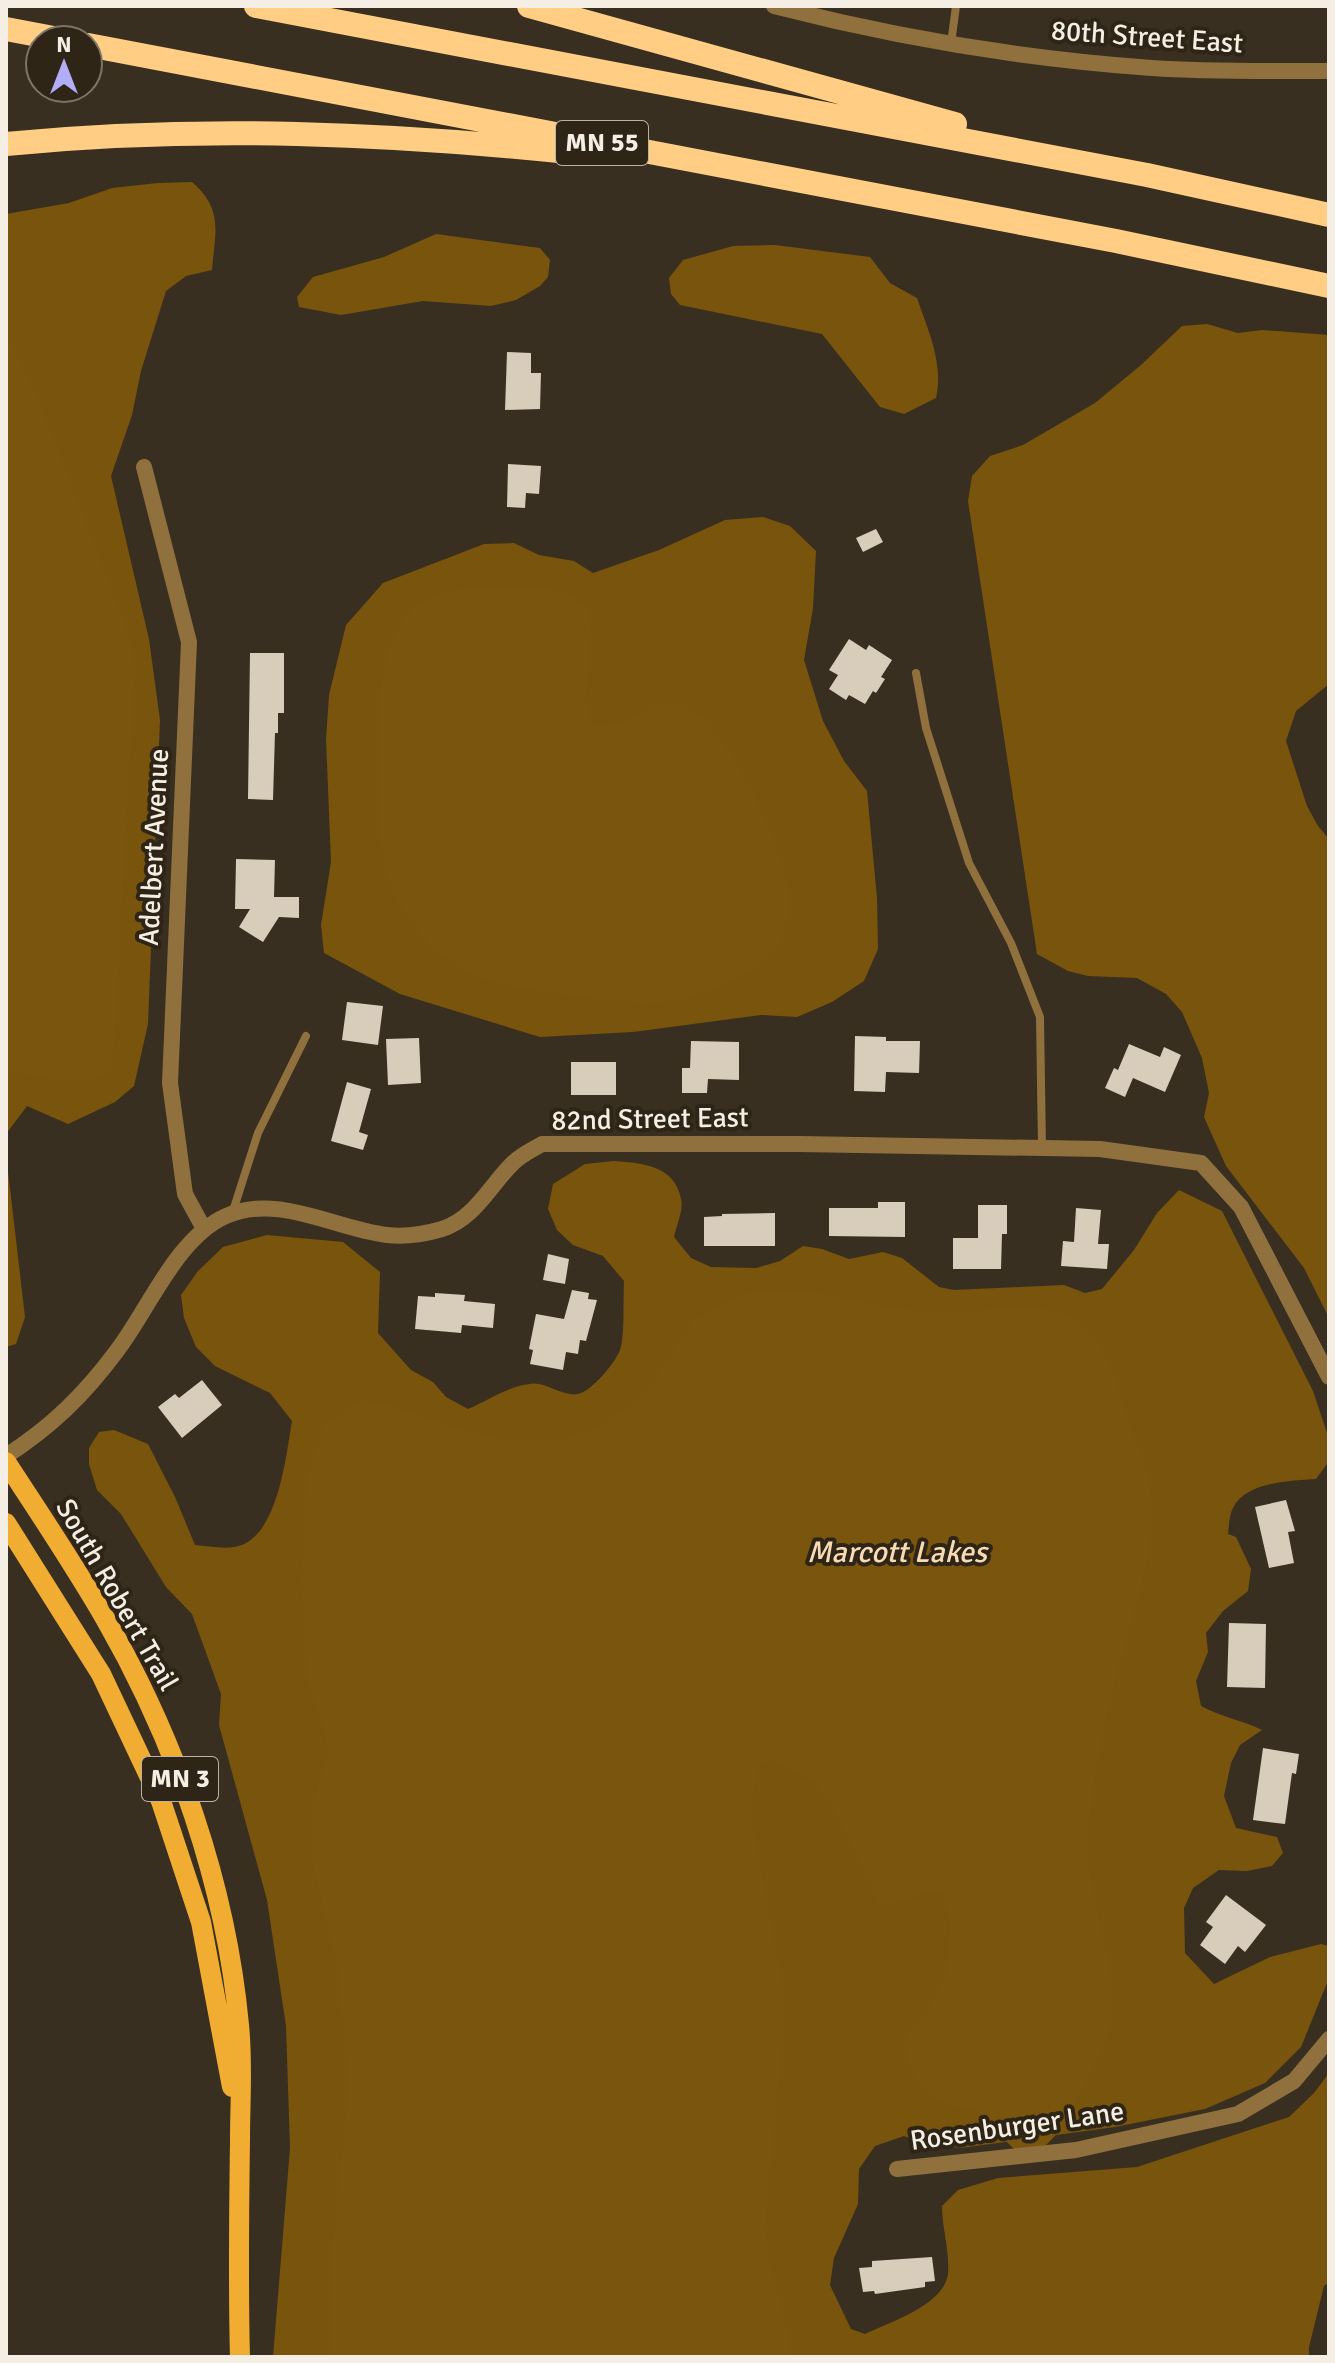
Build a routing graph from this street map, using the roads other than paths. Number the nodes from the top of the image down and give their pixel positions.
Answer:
1 (256, 6) edge
2 (529, 6) edge
3 (774, 6) edge
4 (956, 6) edge
5 (951, 44) junction
6 (104, 48) edge
7 (1329, 71) edge
8 (6, 144) edge
9 (1147, 175) junction
10 (1329, 215) edge
11 (1116, 241) junction
12 (1329, 286) edge
13 (144, 467) dead end
14 (916, 673) dead end
15 (306, 1036) dead end
16 (1042, 1148) junction
17 (232, 1214) junction
18 (204, 1229) junction
19 (1329, 1377) edge
20 (6, 1459) edge
21 (6, 1523) edge
22 (1329, 2039) edge
23 (240, 2134) junction
24 (897, 2169) dead end
25 (240, 2357) edge

1 - 9 highway, MN 55
2 - 9 highway
3 - 5 street, 80th Street East
4 - 5 lane
5 - 7 street, 80th Street East
6 - 11 highway, MN 55
8 - 11 highway
9 - 10 highway, MN 55
11 - 12 highway, MN 55
13 - 18 street, Adelbert Avenue
14 - 16 lane
15 - 17 lane
16 - 17 street, 82nd Street East
16 - 19 street, 82nd Street East
17 - 18 street, 82nd Street East
18 - 20 street, 82nd Street East
20 - 23 main road, South Robert Trail / MN 3
21 - 23 main road, South Robert Trail / MN 3
22 - 24 street, Rosenburger Lane
23 - 25 main road, South Robert Trail / MN 3

